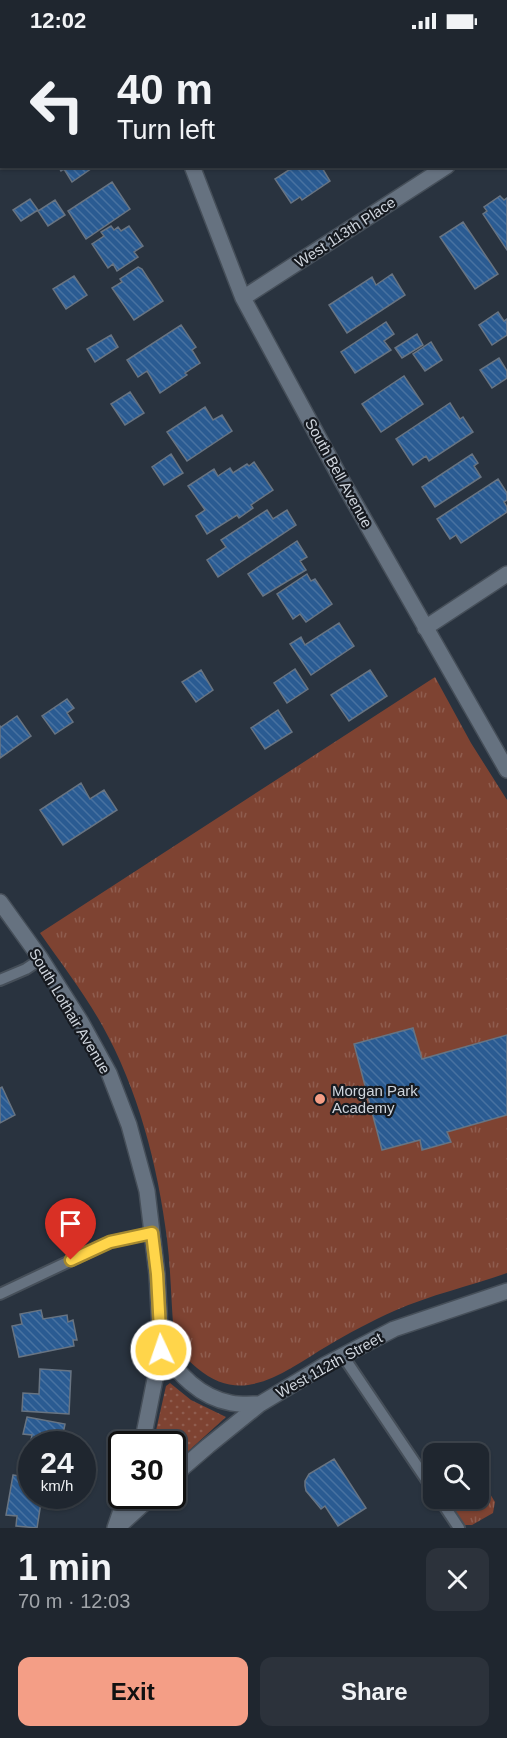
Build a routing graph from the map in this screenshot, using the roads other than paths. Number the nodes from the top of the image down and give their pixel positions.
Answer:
1 (193, 168) edge
2 (444, 168) edge
3 (243, 298) junction
4 (507, 574) edge
5 (425, 628) junction
6 (507, 770) edge
7 (0, 902) edge
8 (41, 959) junction
9 (0, 980) edge
10 (152, 1233) junction
11 (507, 1291) edge
12 (0, 1294) edge
13 (161, 1350) junction
14 (343, 1356) junction
15 (260, 1404) junction
16 (145, 1431) edge
17 (186, 1465) edge
18 (423, 1475) edge
19 (122, 1509) edge
20 (137, 1509) edge
21 (446, 1509) edge
22 (116, 1528) edge
23 (459, 1528) edge

1 - 3 street, South Bell Avenue
2 - 3 street, West 113th Place
3 - 5 street, South Bell Avenue
4 - 5 street
5 - 6 street, South Bell Avenue
7 - 8 street, South Lothair Avenue
8 - 9 lane
8 - 10 street, South Lothair Avenue
10 - 12 lane
10 - 13 street, South Lothair Avenue
11 - 14 street, West 112th Street
13 - 15 street
13 - 16 street, South Lothair Avenue
14 - 15 street, West 112th Street
14 - 18 lane
15 - 17 street, West 112th Street
19 - 22 street
20 - 22 street
21 - 23 lane

